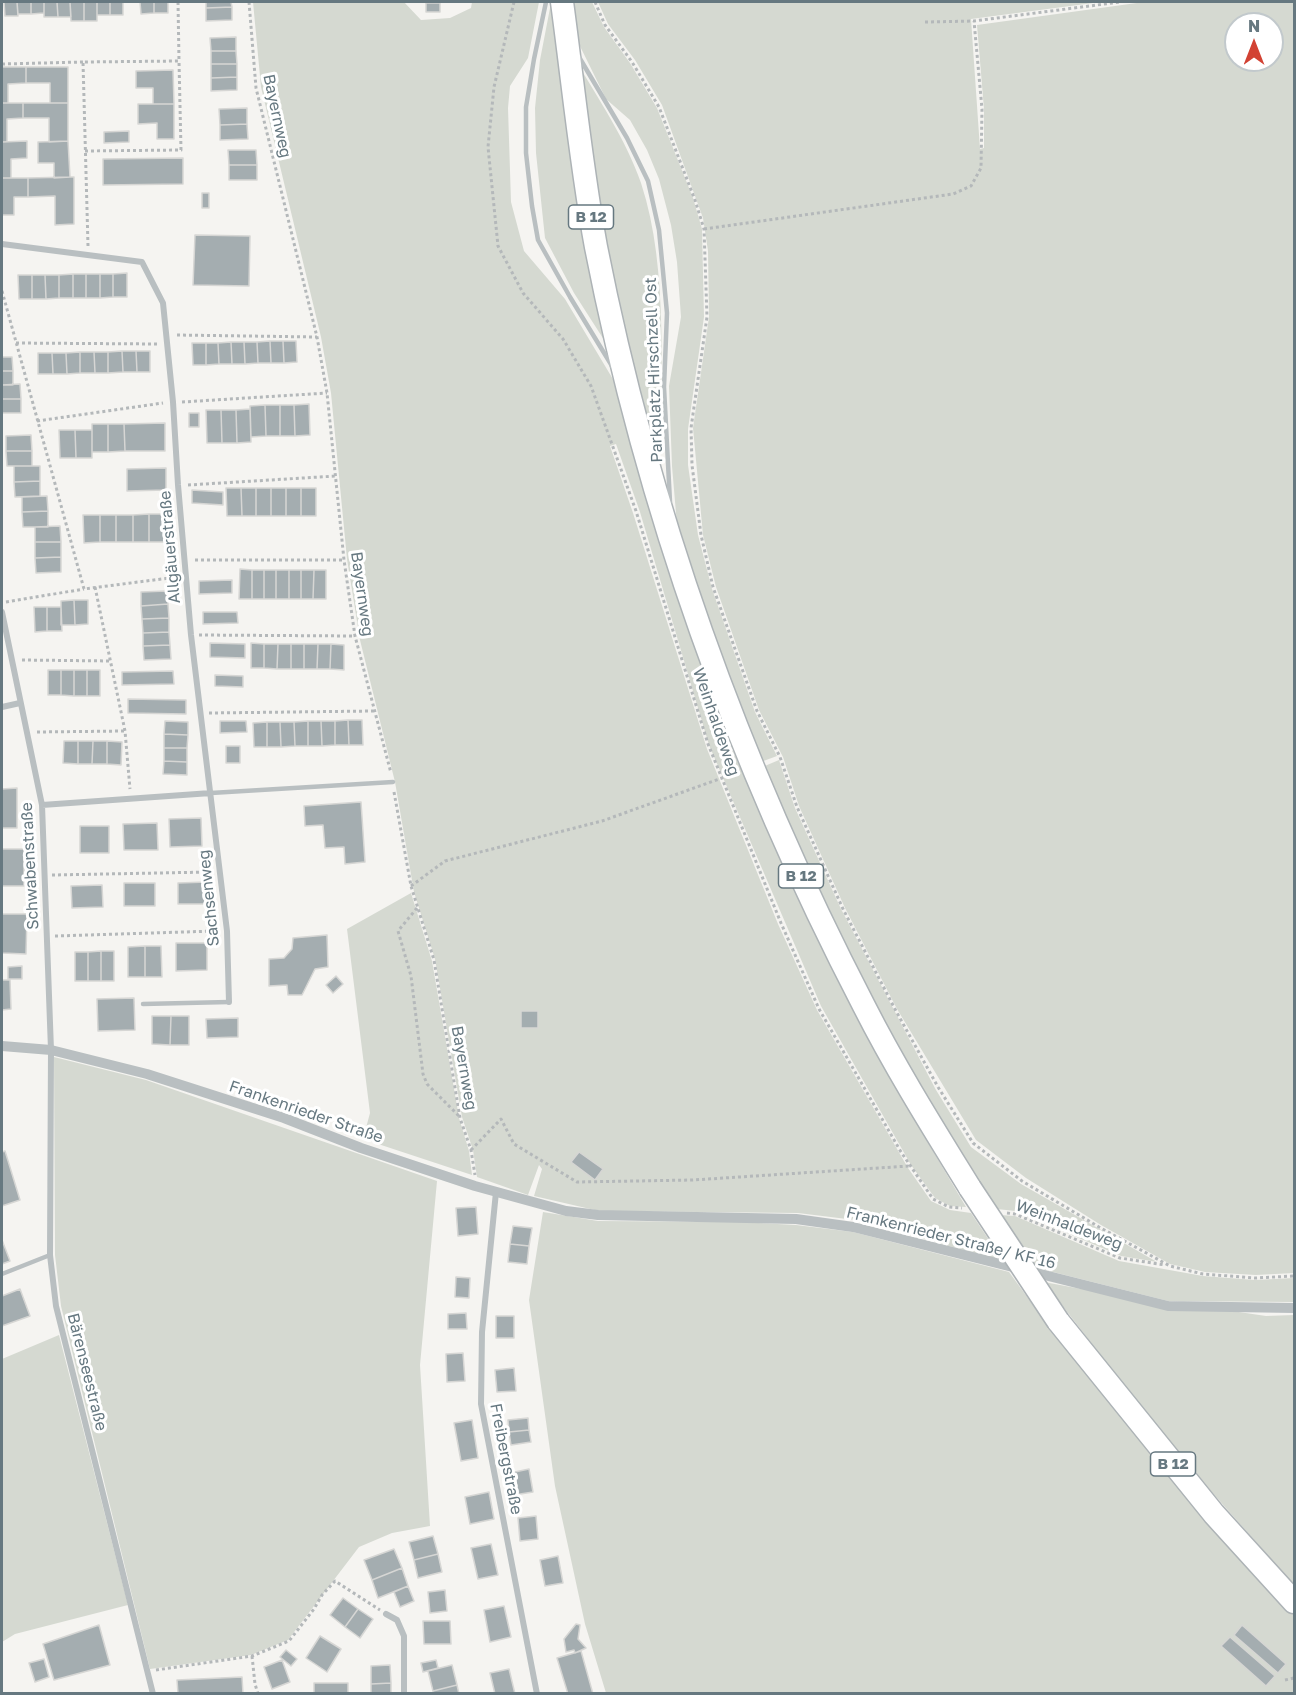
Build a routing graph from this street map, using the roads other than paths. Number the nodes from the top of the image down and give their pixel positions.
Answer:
1 (546, 2) edge
2 (562, 2) edge
3 (566, 35) junction
4 (2, 244) edge
5 (613, 368) dead end
6 (619, 377) dead end
7 (631, 396) junction
8 (672, 547) junction
9 (2, 612) edge
10 (20, 703) junction
11 (2, 706) edge
12 (393, 782) road end
13 (211, 793) junction
14 (42, 805) junction
15 (229, 1002) joint
16 (143, 1004) dead end
17 (2, 1046) edge
18 (51, 1050) junction
19 (496, 1192) junction
20 (598, 1215) joint
21 (50, 1255) junction
22 (2, 1274) edge
23 (1294, 1308) edge
24 (1294, 1602) edge
25 (386, 1614) road end
26 (153, 1694) edge
27 (404, 1694) edge
28 (537, 1694) edge

1 - 5 lane
2 - 3 main road, B 12
3 - 7 main road, B 12
3 - 8 lane, Parkplatz Hirschzell Ost
4 - 13 street, Allgäuerstraße
6 - 7 lane
7 - 8 main road, B 12
8 - 24 main road, B 12, bridge
9 - 10 street, Schwabenstraße
10 - 11 street
10 - 14 street, Schwabenstraße
12 - 13 lane
13 - 14 street
13 - 15 street, Sachsenweg
14 - 18 street, Schwabenstraße
15 - 16 lane
17 - 18 street, Frankenrieder Straße
18 - 19 street, Frankenrieder Straße
18 - 21 street, Bärenseestraße
19 - 20 street, Frankenrieder Straße
19 - 28 street, Freibergstraße
20 - 23 street, Frankenrieder Straße/ KF 16
21 - 22 lane
21 - 26 street, Bärenseestraße
25 - 27 street

